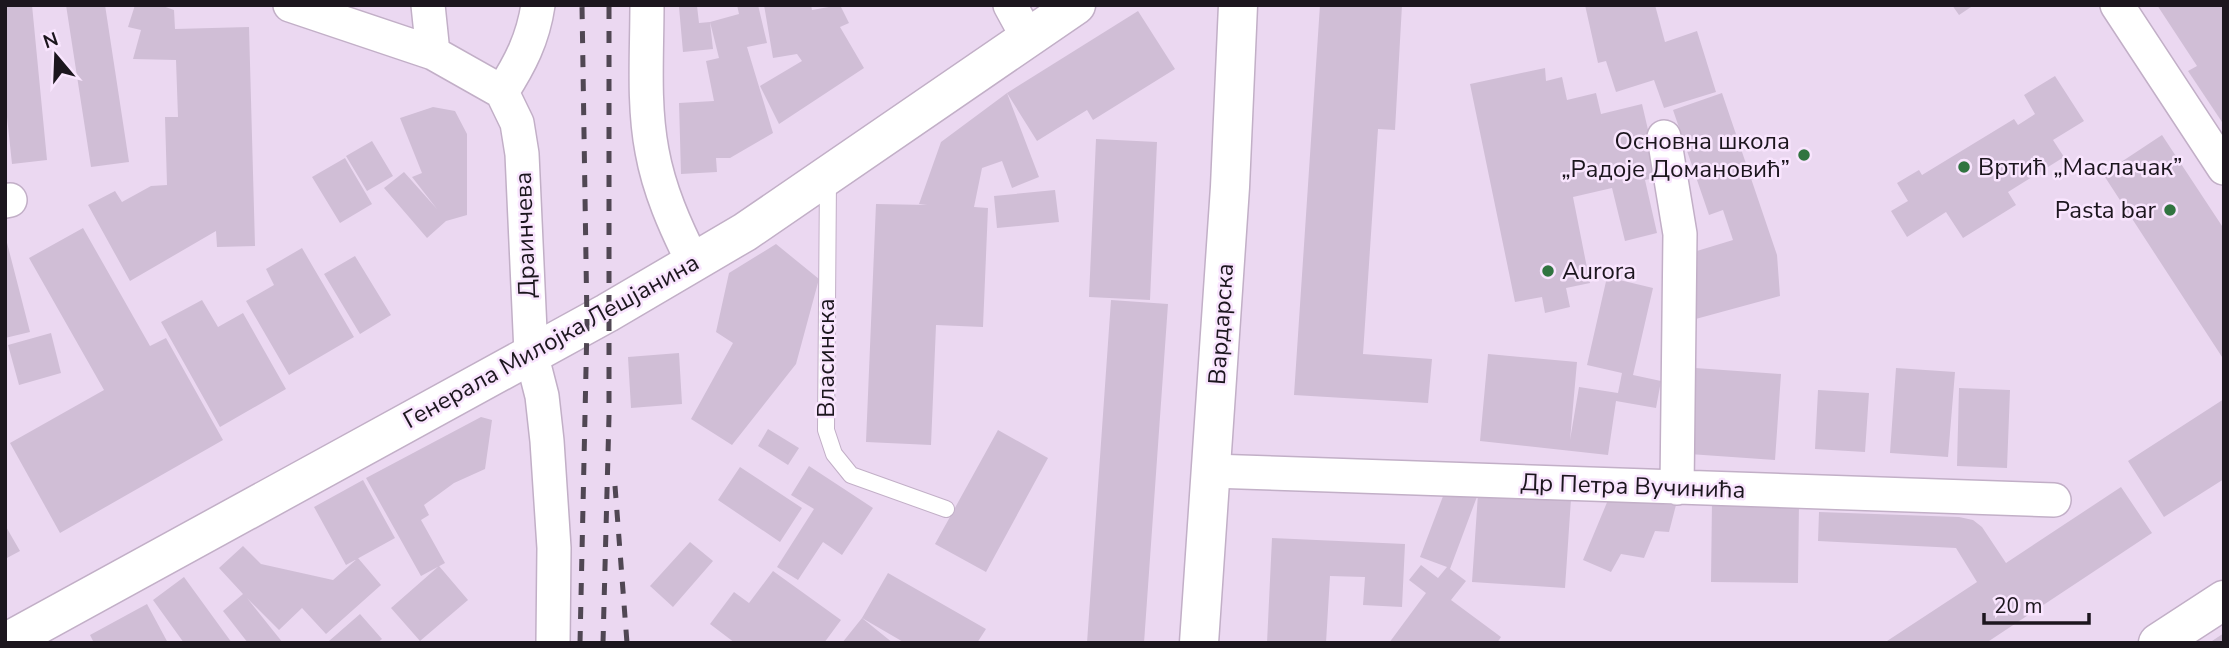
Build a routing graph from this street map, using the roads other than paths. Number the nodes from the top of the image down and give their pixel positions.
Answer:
1 (290, 5) edge
2 (428, 5) edge
3 (538, 5) edge
4 (647, 5) edge
5 (1010, 5) edge
6 (1076, 5) edge
7 (1238, 5) edge
8 (2117, 5) edge
9 (1028, 38) junction
10 (432, 53) junction
11 (502, 92) junction
12 (1664, 137) dead end
13 (2224, 168) edge
14 (828, 176) junction
15 (693, 262) junction
16 (531, 353) junction
17 (1211, 471) junction
18 (1677, 488) junction
19 (2054, 500) dead end
20 (946, 509) dead end
21 (2224, 600) edge
22 (5, 643) edge
23 (554, 643) edge
24 (1199, 643) edge
25 (2158, 643) edge

1 - 10 street
2 - 10 street
3 - 11 street
4 - 15 street
5 - 9 street
6 - 9 street, Генерала Милојка Лешјанина
7 - 17 street, Вардарска
8 - 13 street
9 - 14 street, Генерала Милојка Лешјанина
10 - 11 street
11 - 16 street, Драинчева
12 - 18 street
14 - 15 street, Генерала Милојка Лешјанина
14 - 20 lane, Власинска
15 - 16 street, Генерала Милојка Лешјанина
16 - 22 street, Генерала Милојка Лешјанина
16 - 23 street, Драинчева
17 - 18 street, Др Петра Вучинића
17 - 24 street, Вардарска
18 - 19 street, Др Петра Вучинића
21 - 25 street

